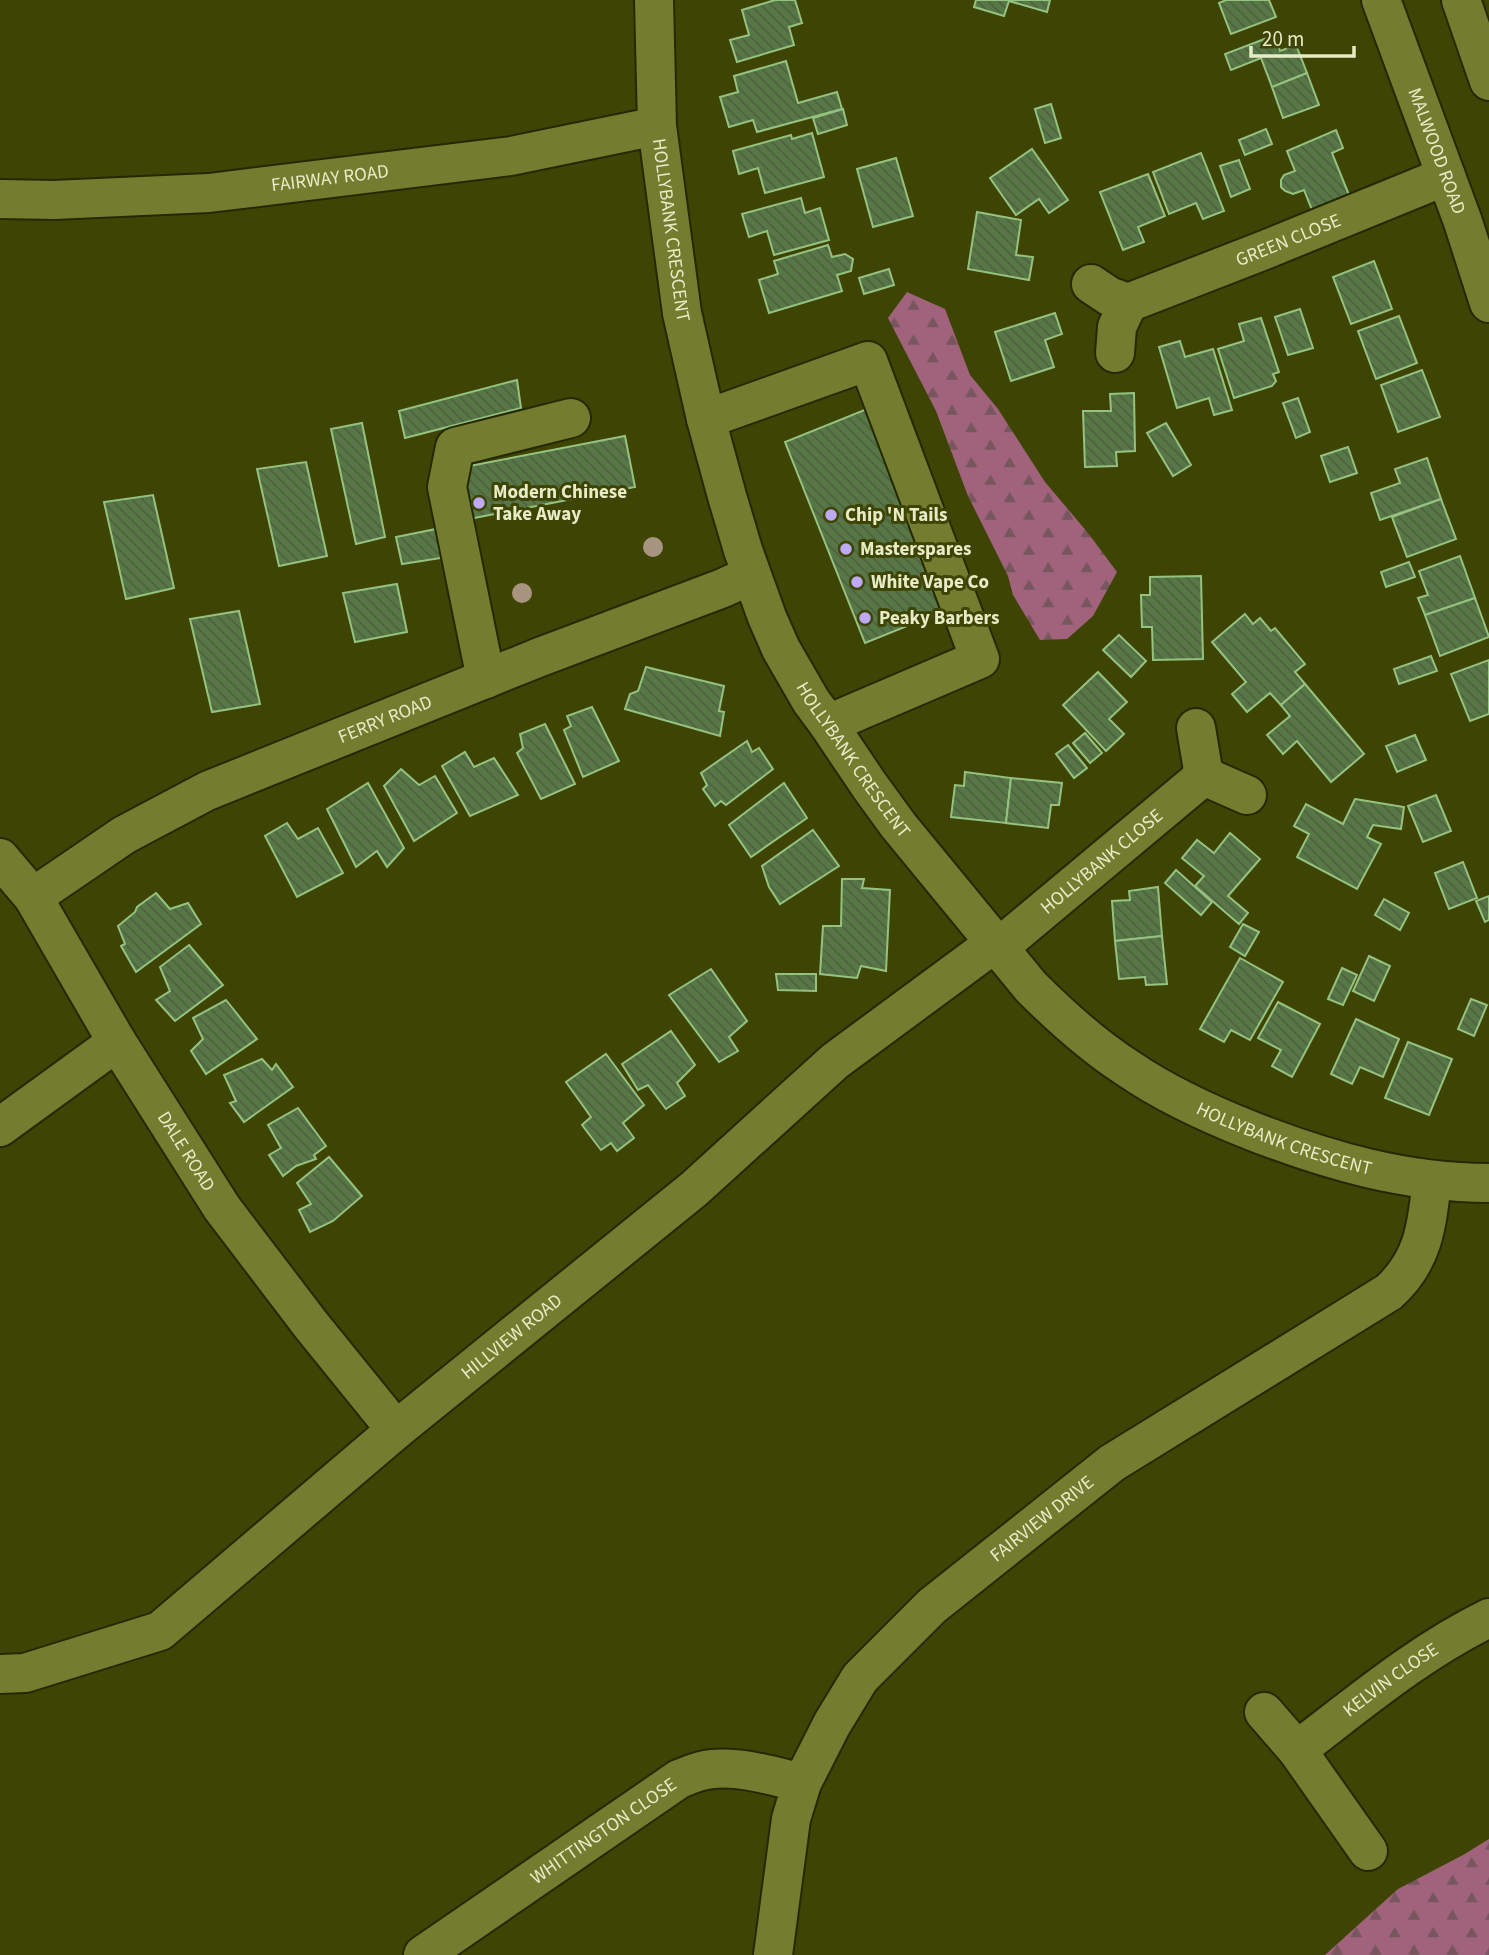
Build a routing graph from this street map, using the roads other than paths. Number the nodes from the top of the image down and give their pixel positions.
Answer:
1 (654, 0) edge
2 (1381, 0) edge
3 (1461, 0) edge
4 (1489, 80) edge
5 (657, 126) junction
6 (1446, 176) junction
7 (0, 199) edge
8 (1091, 284) dead end
9 (1129, 303) junction
10 (1489, 303) edge
11 (1115, 353) dead end
12 (572, 418) dead end
13 (706, 419) junction
14 (751, 575) junction
15 (486, 679) junction
16 (828, 723) junction
17 (1196, 728) dead end
18 (1204, 776) junction
19 (1247, 795) dead end
20 (0, 858) edge
21 (33, 897) junction
22 (997, 946) junction
23 (117, 1042) junction
24 (0, 1127) edge
25 (1432, 1181) junction
26 (1489, 1183) edge
27 (396, 1430) junction
28 (1489, 1618) edge
29 (0, 1674) edge
30 (1264, 1712) dead end
31 (1297, 1750) junction
32 (802, 1783) junction
33 (1368, 1851) dead end
34 (423, 1955) edge
35 (773, 1955) edge

1 - 5 street, HOLLYBANK CRESCENT
2 - 6 street, MALWOOD ROAD
3 - 4 street
5 - 7 street, FAIRWAY ROAD
5 - 13 street, HOLLYBANK CRESCENT
6 - 9 street, GREEN CLOSE
6 - 10 street, MALWOOD ROAD
8 - 9 street
9 - 11 street
12 - 15 street
13 - 14 street, HOLLYBANK CRESCENT
13 - 16 street
14 - 15 street, FERRY ROAD
14 - 16 street, HOLLYBANK CRESCENT
15 - 21 street, FERRY ROAD
16 - 22 street, HOLLYBANK CRESCENT
17 - 18 street
18 - 19 street
18 - 22 street, HOLLYBANK CLOSE
20 - 21 street, DALE ROAD
21 - 23 street, DALE ROAD
22 - 25 street, HOLLYBANK CRESCENT
22 - 27 street, HILLVIEW ROAD
23 - 24 street
23 - 27 street, DALE ROAD
25 - 26 street, HOLLYBANK CRESCENT
25 - 32 street, FAIRVIEW DRIVE
27 - 29 street, HILLVIEW ROAD
28 - 31 street, KELVIN CLOSE
30 - 31 street
31 - 33 street
32 - 34 street, WHITTINGTON CLOSE
32 - 35 street, FAIRVIEW DRIVE

